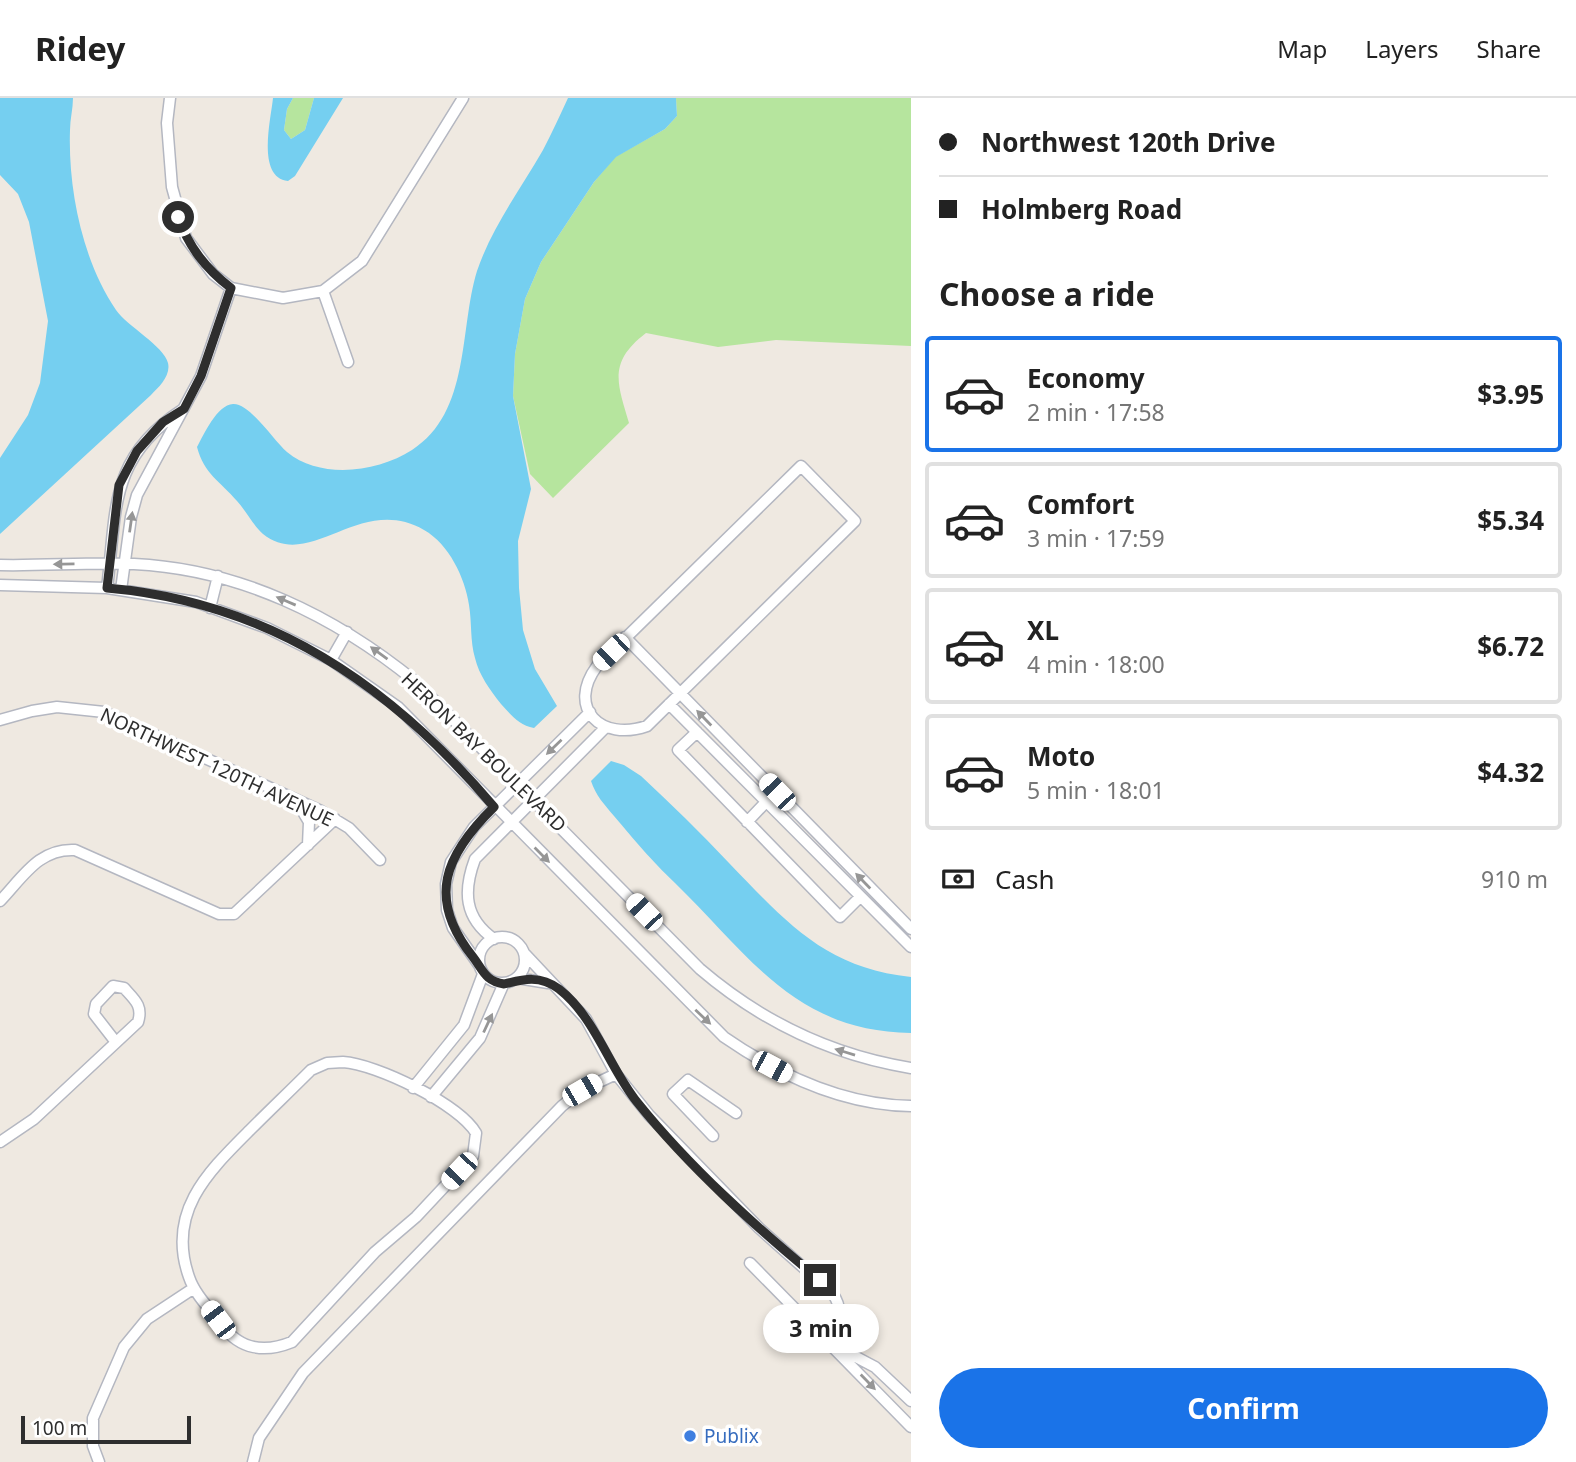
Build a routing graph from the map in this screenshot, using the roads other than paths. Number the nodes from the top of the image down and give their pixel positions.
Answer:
1 (170, 98) edge
2 (463, 98) edge
3 (231, 288) junction
4 (323, 291) junction
5 (348, 362) dead end
6 (184, 409) junction
7 (129, 466) junction
8 (148, 474) junction
9 (110, 563) junction
10 (125, 564) junction
11 (0, 565) edge
12 (218, 576) junction
13 (0, 585) edge
14 (107, 588) junction
15 (121, 590) junction
16 (210, 608) junction
17 (347, 632) junction
18 (625, 638) junction
19 (331, 660) junction
20 (680, 693) junction
21 (669, 704) junction
22 (590, 712) junction
23 (0, 720) edge
24 (605, 728) junction
25 (697, 732) junction
26 (517, 783) junction
27 (533, 798) junction
28 (296, 800) junction
29 (766, 802) junction
30 (494, 807) junction
31 (335, 819) junction
32 (747, 821) junction
33 (510, 822) junction
34 (308, 845) junction
35 (380, 860) dead end
36 (860, 897) junction
37 (0, 901) edge
38 (911, 929) edge
39 (494, 939) junction
40 (911, 947) edge
41 (524, 953) junction
42 (481, 969) junction
43 (517, 978) junction
44 (504, 984) junction
45 (551, 984) junction
46 (116, 1041) junction
47 (448, 1045) junction
48 (464, 1058) junction
49 (911, 1068) edge
50 (616, 1073) junction
51 (413, 1088) junction
52 (431, 1097) junction
53 (911, 1106) edge
54 (736, 1114) dead end
55 (713, 1136) dead end
56 (0, 1142) edge
57 (750, 1263) dead end
58 (194, 1288) junction
59 (824, 1340) junction
60 (911, 1401) edge
61 (911, 1427) edge
62 (99, 1462) edge
63 (253, 1462) edge

1 - 3 street
2 - 4 street
3 - 4 street
3 - 6 street
4 - 5 street
6 - 7 street
6 - 8 street
7 - 8 street
7 - 9 street
10 -> 8 street
9 - 10 street, HERON BAY BOULEVARD
9 -> 11 street, HERON BAY BOULEVARD
9 - 14 street
10 - 12 street, HERON BAY BOULEVARD
10 - 15 street
12 - 16 street
17 -> 12 street, HERON BAY BOULEVARD
13 - 14 street, HERON BAY BOULEVARD
14 - 15 street, HERON BAY BOULEVARD
15 - 16 street, HERON BAY BOULEVARD
16 - 19 street, HERON BAY BOULEVARD
17 - 19 street
26 -> 17 street, HERON BAY BOULEVARD
18 - 20 street
18 - 20 street
18 - 22 street
19 - 30 street, HERON BAY BOULEVARD
20 - 21 street
38 -> 20 street
21 - 24 street
21 - 25 street
22 - 24 street
22 -> 26 street
23 - 28 street, NORTHWEST 120TH AVENUE
24 - 27 street
25 - 29 street
25 - 32 street
26 - 27 street, HERON BAY BOULEVARD
26 - 30 street
27 - 33 street
49 -> 27 street, HERON BAY BOULEVARD
28 - 31 street, NORTHWEST 120TH AVENUE
28 - 34 street
29 - 32 street
29 - 36 street
30 - 33 street, HERON BAY BOULEVARD
30 - 42 street
31 - 34 street
31 - 35 street, NORTHWEST 120TH AVENUE
32 - 36 street
33 - 39 street
33 -> 53 street, HERON BAY BOULEVARD
34 - 37 street
36 - 40 street
39 - 41 street
39 - 42 street
41 - 43 street
41 - 45 street
42 - 44 street
42 - 47 street
43 - 44 street
43 - 45 street
48 -> 44 street
45 - 50 street
46 - 46 street
46 - 56 street
47 - 48 street
47 - 51 street
48 - 52 street
50 - 59 street
50 - 63 street
51 - 52 street
51 - 58 street
52 - 58 street
54 - 55 street
57 - 59 street
58 - 62 street
59 - 60 street
59 -> 61 street

